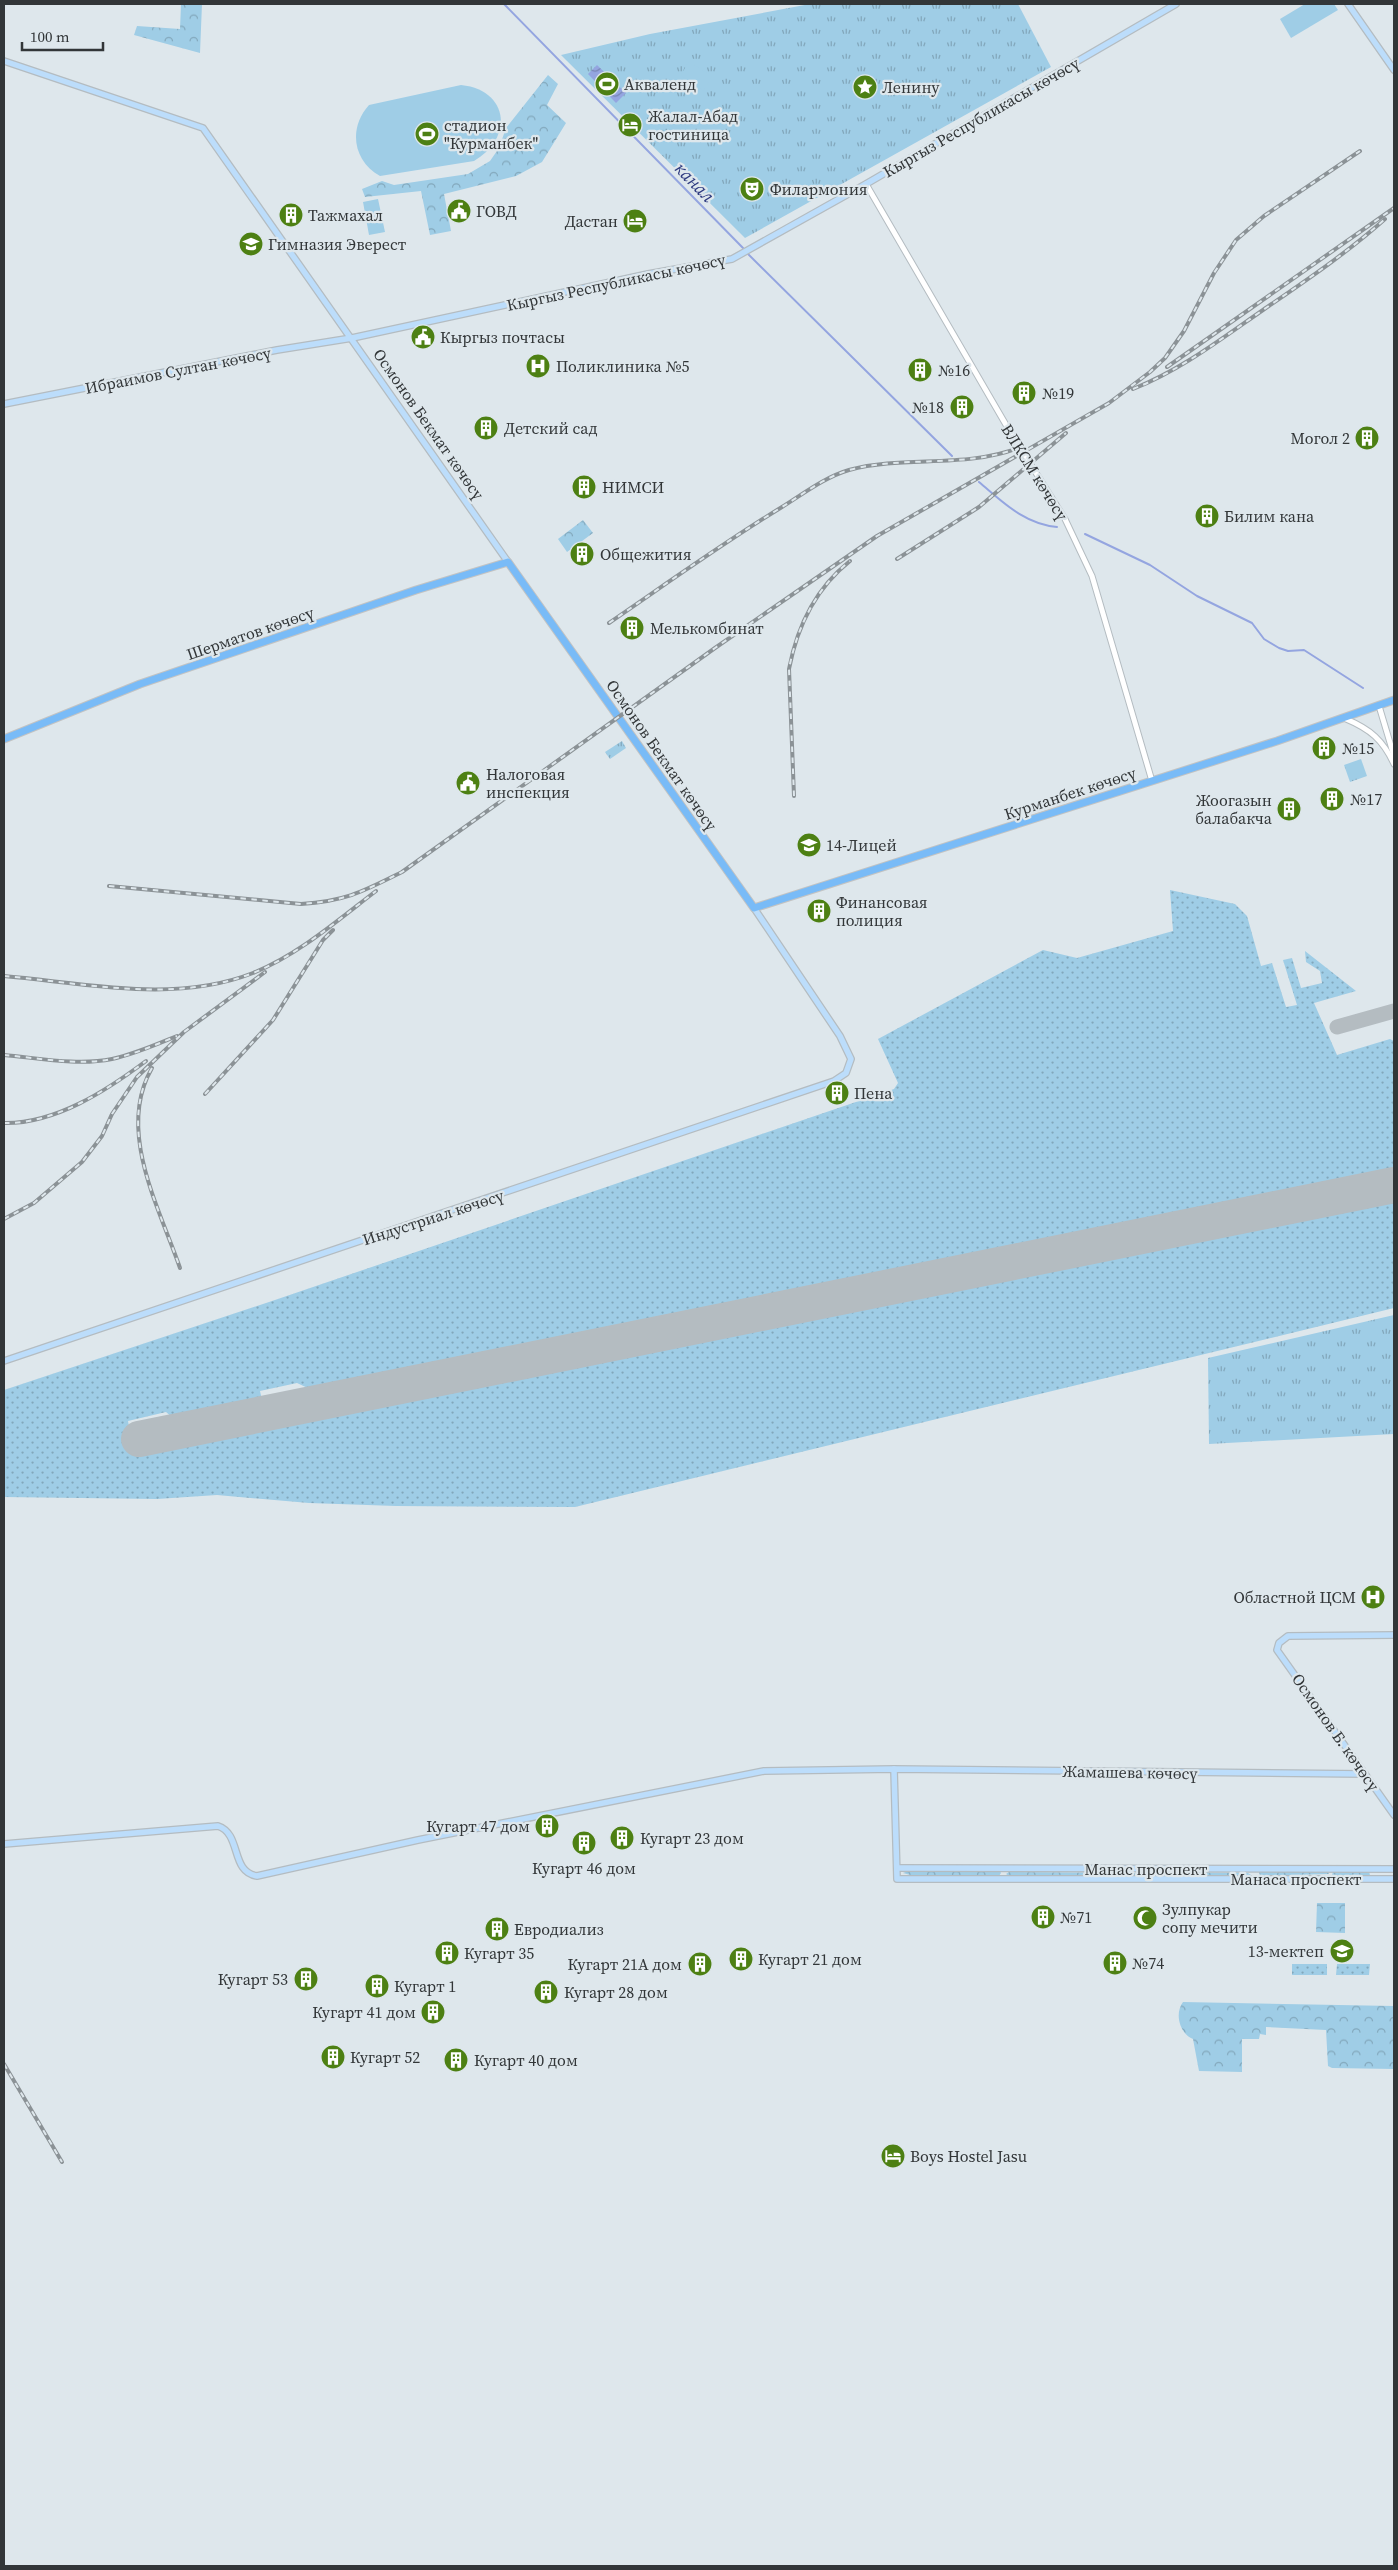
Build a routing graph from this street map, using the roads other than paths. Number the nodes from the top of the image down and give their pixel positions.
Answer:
1 (1176, 4) edge
2 (1348, 4) edge
3 (4, 61) edge
4 (1394, 70) edge
5 (866, 184) junction
6 (352, 338) junction
7 (4, 404) edge
8 (508, 562) junction
9 (1394, 700) edge
10 (1379, 706) junction
11 (1346, 719) junction
12 (4, 739) edge
13 (1394, 756) edge
14 (1394, 764) edge
15 (1152, 781) junction
16 (754, 908) junction
17 (4, 1360) edge
18 (1394, 1635) edge
19 (894, 1769) junction
20 (1365, 1774) junction
21 (1394, 1815) edge
22 (4, 1844) edge
23 (897, 1868) junction
24 (1254, 1869) junction
25 (1330, 1869) junction
26 (1371, 1869) junction
27 (1394, 1869) edge
28 (1330, 1879) junction
29 (1371, 1879) junction
30 (1394, 1879) edge
31 (1254, 1880) junction

1 - 5 main road, Кыргыз Республикасы көчөсү
2 - 4 main road
3 - 6 main road, Осмонов Бекмат көчөсү
5 - 6 main road, Кыргыз Республикасы көчөсү
5 - 15 street, ВЛКСМ көчөсү
6 - 7 main road, Ибраимов Султан көчөсү
6 - 8 main road, Осмонов Бекмат көчөсү
8 - 12 main road, Шерматов көчөсү
8 - 16 main road, Осмонов Бекмат көчөсү
9 - 10 main road, Курманбек көчөсү
10 - 11 main road, Курманбек көчөсү
10 - 13 street
11 - 14 street
11 - 15 main road, Курманбек көчөсү
15 - 16 main road, Курманбек көчөсү
16 - 17 main road, Индустриал көчөсү
18 - 20 main road, Осмонов Б. көчөсү
19 - 20 main road, Жамашева көчөсү
19 - 22 main road, Жамашева көчөсү
19 - 23 main road
20 - 21 main road, Осмонов Б. көчөсү
23 - 24 main road, Манас проспект
23 - 31 main road, Манаса проспект
24 - 25 main road, Манас проспект
24 - 31 main road
25 - 26 main road, Манас проспект
25 - 28 main road
26 - 27 main road, Манас проспект
26 - 29 main road
28 - 29 main road, Манаса проспект
28 - 31 main road, Манаса проспект
29 - 30 main road, Манаса проспект

